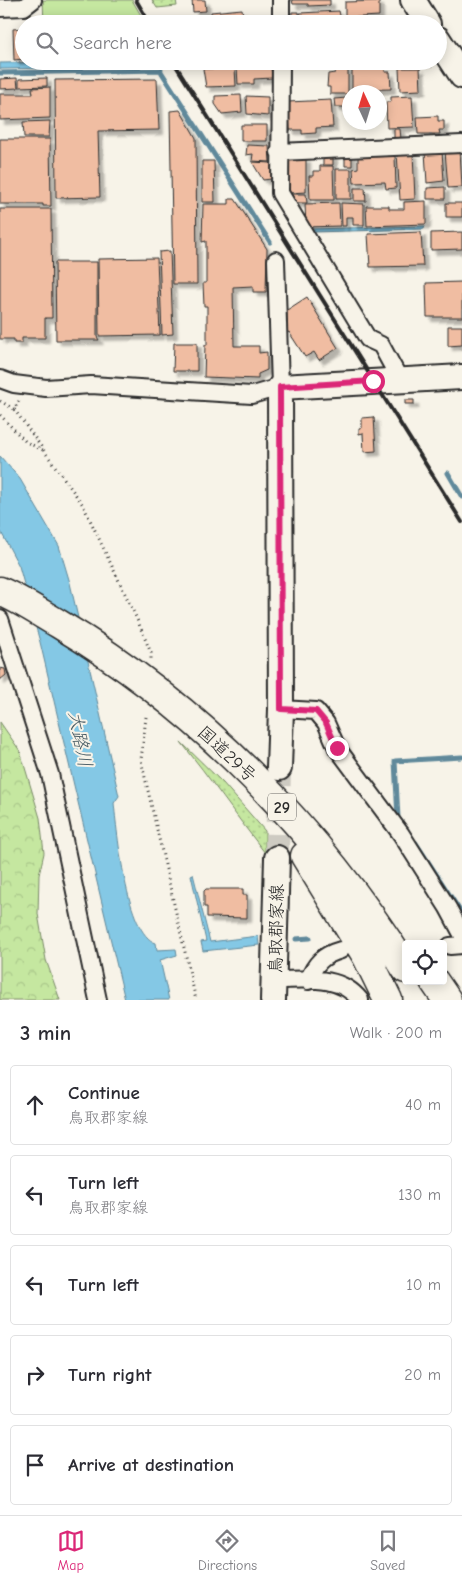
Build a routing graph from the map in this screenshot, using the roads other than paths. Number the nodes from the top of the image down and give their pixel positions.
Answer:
1 (33, 0) edge
2 (281, 0) edge
3 (413, 0) edge
4 (0, 8) edge
5 (281, 15) edge
6 (422, 15) edge
7 (447, 53) edge
8 (280, 70) edge
9 (459, 71) edge
10 (462, 144) edge
11 (279, 152) junction
12 (276, 260) dead end
13 (462, 377) edge
14 (0, 379) edge
15 (400, 380) junction
16 (280, 387) junction
17 (0, 591) edge
18 (0, 619) edge
19 (281, 709) junction
20 (278, 768) tunnel mouth
21 (300, 826) junction
22 (277, 858) tunnel mouth
23 (462, 934) edge
24 (403, 940) edge
25 (341, 950) dead end
26 (402, 963) edge
27 (308, 980) junction
28 (415, 985) edge
29 (437, 985) edge
30 (274, 990) edge
31 (98, 1000) edge
32 (360, 1000) edge
33 (388, 1000) edge
34 (424, 1000) edge
35 (447, 1000) edge

1 - 4 street
2 - 5 street
3 - 6 main road
7 - 9 main road
8 - 11 street
10 - 11 street
11 - 15 street
12 - 16 street
13 - 15 main road
14 - 16 street
15 - 16 main road
16 - 19 main road
17 - 21 highway, 国道29号 / 29
18 - 31 street
19 - 20 main road
19 - 23 street
21 - 24 highway
21 - 26 highway, 国道29号 / 29
21 - 33 highway
22 - 30 main road, 鳥取郡家線
25 - 27 street
27 - 30 street
27 - 32 street
28 - 34 highway
29 - 35 highway

